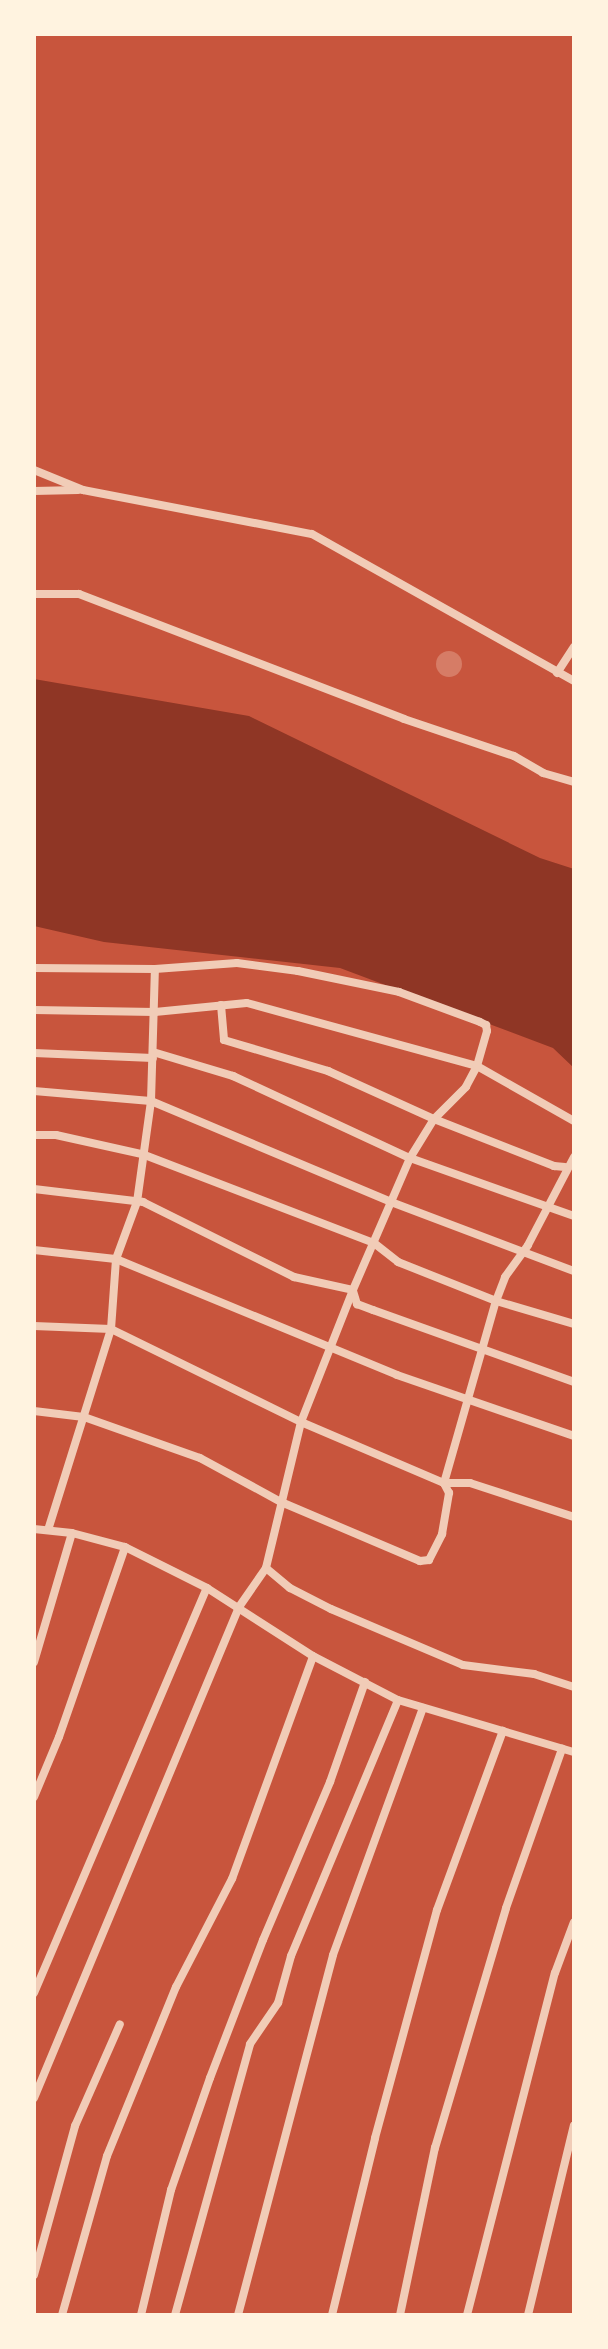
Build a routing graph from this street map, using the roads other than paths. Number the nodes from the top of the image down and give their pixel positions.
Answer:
1 (34, 470) edge
2 (83, 490) junction
3 (34, 491) edge
4 (34, 594) edge
5 (574, 647) edge
6 (574, 672) edge
7 (557, 673) junction
8 (574, 681) edge
9 (574, 782) edge
10 (34, 968) edge
11 (155, 969) junction
12 (221, 1005) junction
13 (34, 1010) edge
14 (155, 1012) junction
15 (34, 1053) edge
16 (153, 1055) junction
17 (477, 1066) junction
18 (34, 1091) edge
19 (151, 1101) junction
20 (434, 1119) junction
21 (574, 1121) edge
22 (34, 1135) edge
23 (142, 1154) junction
24 (574, 1157) edge
25 (410, 1158) junction
26 (565, 1167) junction
27 (34, 1189) edge
28 (137, 1202) junction
29 (391, 1202) junction
30 (547, 1207) junction
31 (574, 1216) edge
32 (374, 1243) junction
33 (34, 1250) edge
34 (522, 1251) junction
35 (116, 1259) junction
36 (574, 1271) edge
37 (353, 1290) junction
38 (496, 1301) junction
39 (574, 1324) edge
40 (34, 1326) edge
41 (111, 1329) junction
42 (330, 1345) junction
43 (483, 1352) junction
44 (574, 1382) edge
45 (470, 1401) junction
46 (34, 1411) edge
47 (84, 1417) junction
48 (301, 1422) junction
49 (574, 1436) edge
50 (444, 1483) junction
51 (281, 1502) junction
52 (574, 1517) edge
53 (34, 1529) edge
54 (48, 1530) junction
55 (72, 1533) junction
56 (125, 1547) junction
57 (266, 1568) junction
58 (207, 1588) junction
59 (239, 1607) junction
60 (313, 1656) junction
61 (34, 1662) edge
62 (365, 1682) junction
63 (574, 1687) edge
64 (398, 1700) junction
65 (423, 1708) junction
66 (503, 1731) junction
67 (562, 1749) junction
68 (574, 1752) edge
69 (34, 1797) edge
70 (574, 1922) edge
71 (34, 1993) edge
72 (120, 2024) dead end
73 (34, 2098) edge
74 (574, 2125) edge
75 (34, 2275) edge
76 (62, 2315) edge
77 (141, 2315) edge
78 (175, 2315) edge
79 (238, 2315) edge
80 (332, 2315) edge
81 (400, 2315) edge
82 (467, 2315) edge
83 (528, 2315) edge

1 - 2 street
2 - 3 street
2 - 7 street
4 - 9 street
5 - 7 street
6 - 7 street
7 - 8 street
10 - 11 street
11 - 14 street
11 - 17 street
12 - 14 street
12 - 17 street
12 - 20 street
13 - 14 street
14 - 16 street
15 - 16 street
16 - 19 street
16 - 25 street
17 - 20 street
17 - 21 street
18 - 19 street
19 - 23 street
19 - 29 street
20 - 25 street
20 - 26 street
22 - 23 street
23 - 28 street
23 - 32 street
24 - 26 street
25 - 29 street
25 - 30 street
26 - 30 street
27 - 28 street
28 - 35 street
28 - 37 street
29 - 32 street
29 - 34 street
30 - 31 street
30 - 34 street
32 - 37 street
32 - 38 street
33 - 35 street
34 - 36 street
34 - 38 street
35 - 41 street
35 - 42 street
37 - 42 street
37 - 43 street
38 - 39 street
38 - 43 street
40 - 41 street
41 - 47 street
41 - 48 street
42 - 45 street
42 - 48 street
43 - 44 street
43 - 45 street
45 - 49 street
45 - 50 street
46 - 47 street
47 - 51 street
47 - 54 street
48 - 50 street
48 - 51 street
50 - 51 street
50 - 52 street
51 - 57 street
53 - 54 street
54 - 55 street
55 - 56 street
55 - 61 street
56 - 58 street
56 - 69 street
57 - 59 street
57 - 63 street
58 - 59 street
58 - 71 street
59 - 60 street
59 - 73 street
60 - 62 street
60 - 76 street
62 - 64 street
62 - 77 street
64 - 65 street
64 - 78 street
65 - 66 street
65 - 79 street
66 - 67 street
66 - 80 street
67 - 68 street
67 - 81 street
70 - 82 street
72 - 75 street
74 - 83 street

